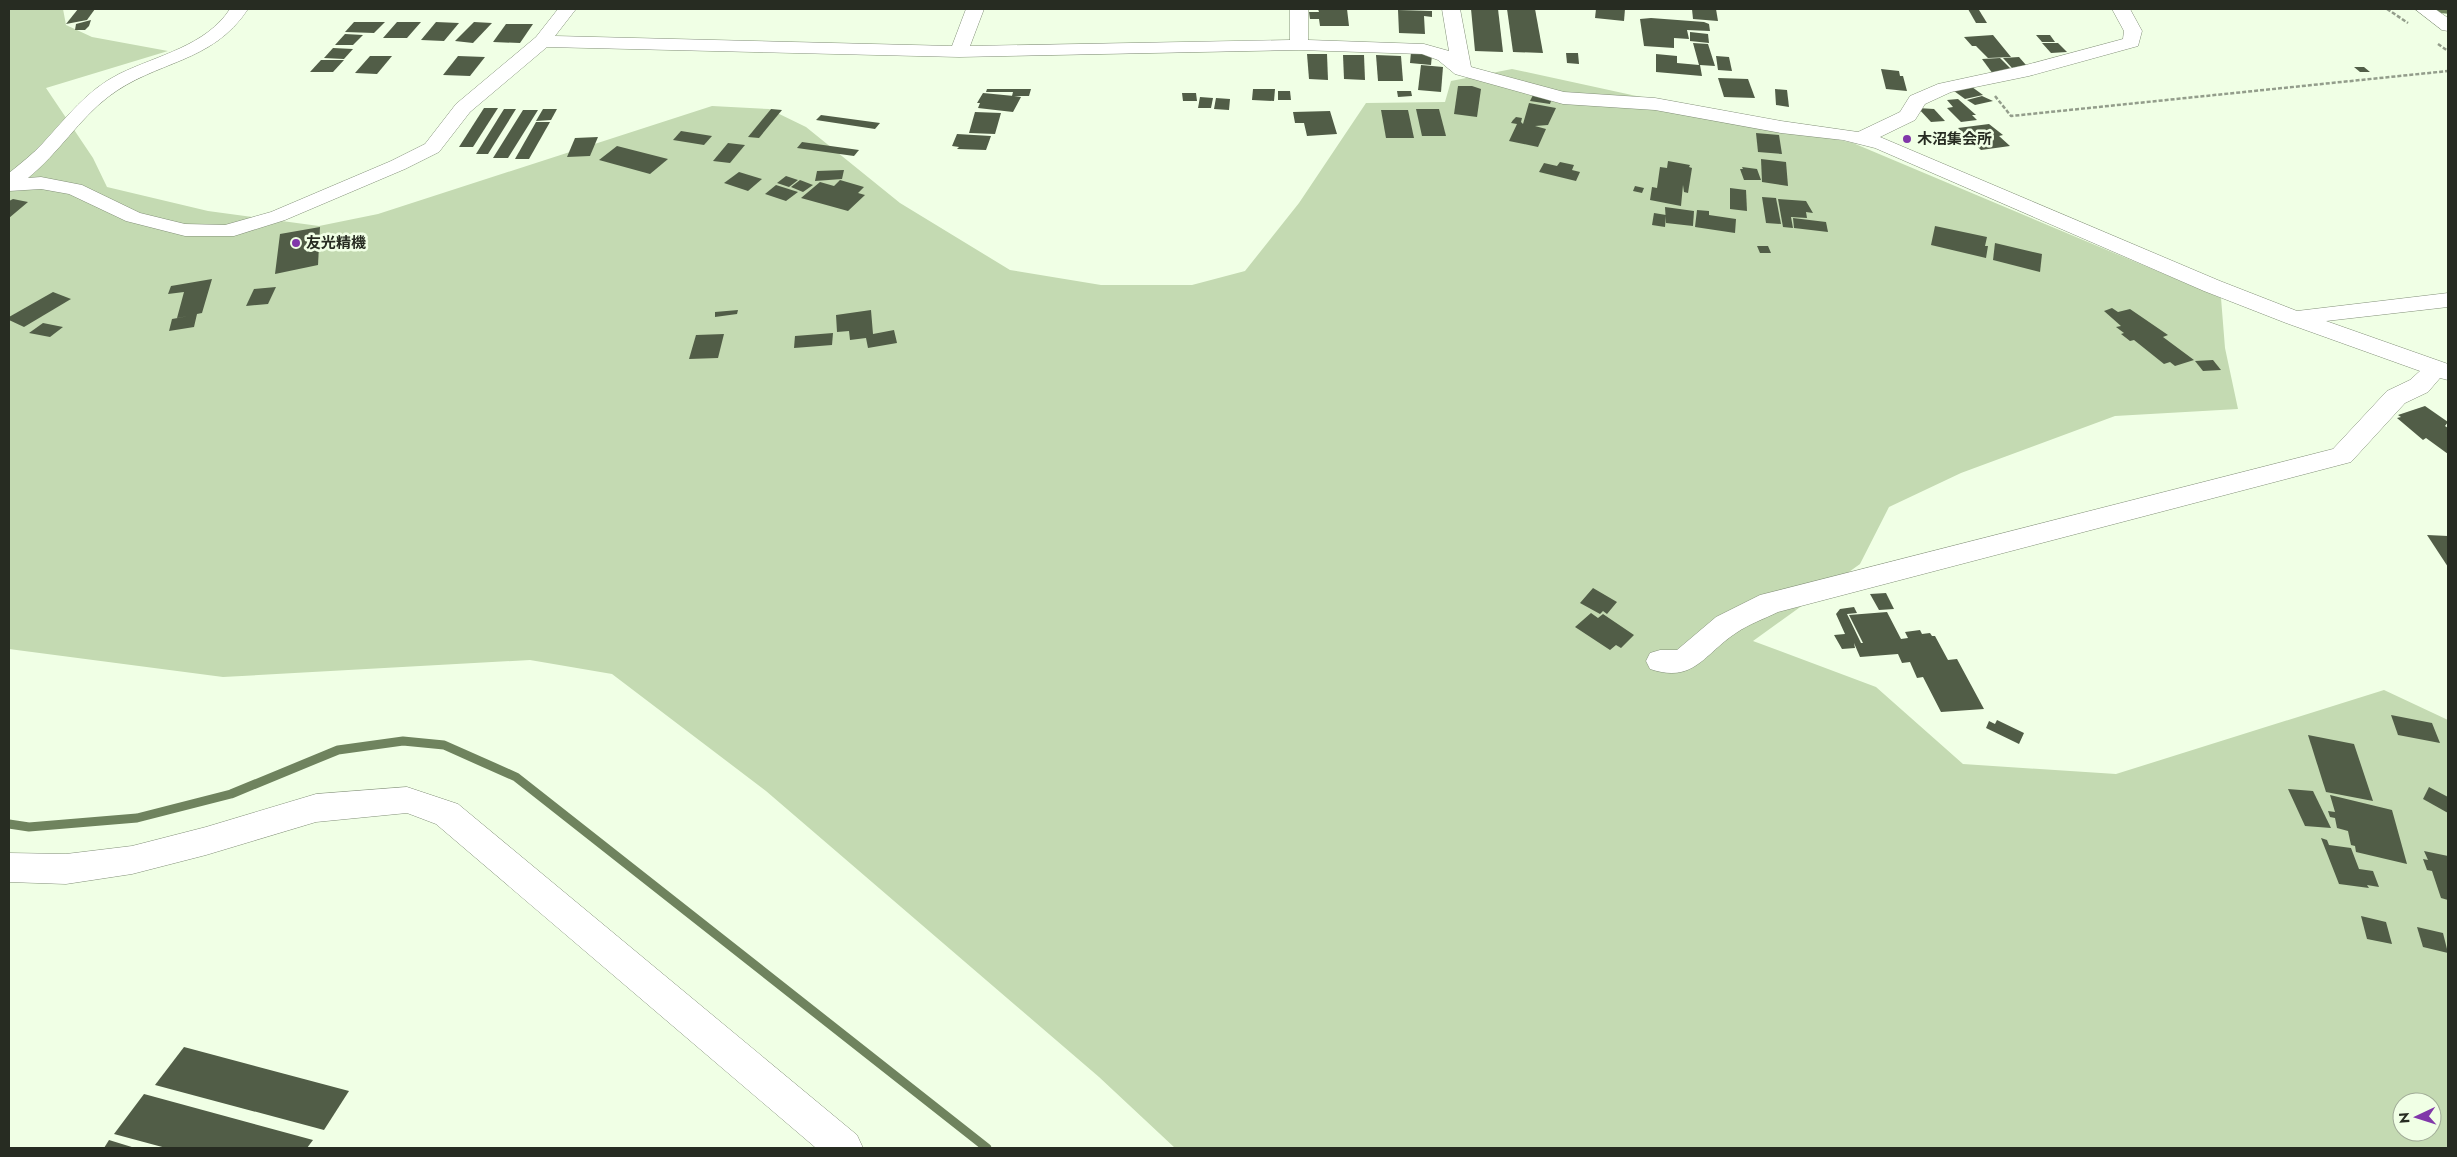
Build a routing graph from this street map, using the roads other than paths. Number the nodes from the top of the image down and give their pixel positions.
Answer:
1 (239, 9) edge
2 (567, 9) edge
3 (975, 9) edge
4 (1298, 9) edge
5 (1451, 9) edge
6 (2121, 9) edge
7 (2424, 9) edge
8 (2448, 26) edge
9 (542, 41) junction
10 (1299, 45) junction
11 (959, 52) junction
12 (1462, 70) junction
13 (1858, 138) junction
14 (9, 184) edge
15 (2448, 300) edge
16 (2294, 318) junction
17 (2442, 370) edge
18 (1660, 661) dead end
19 (9, 868) edge
20 (844, 1148) edge

1 - 14 street
2 - 9 street
3 - 11 street
4 - 10 street
5 - 12 street
6 - 13 street
7 - 8 street
9 - 11 street
9 - 14 street
10 - 11 street
10 - 12 street
12 - 13 street
13 - 16 street
15 - 16 street
16 - 17 street
17 - 18 street
19 - 20 street

